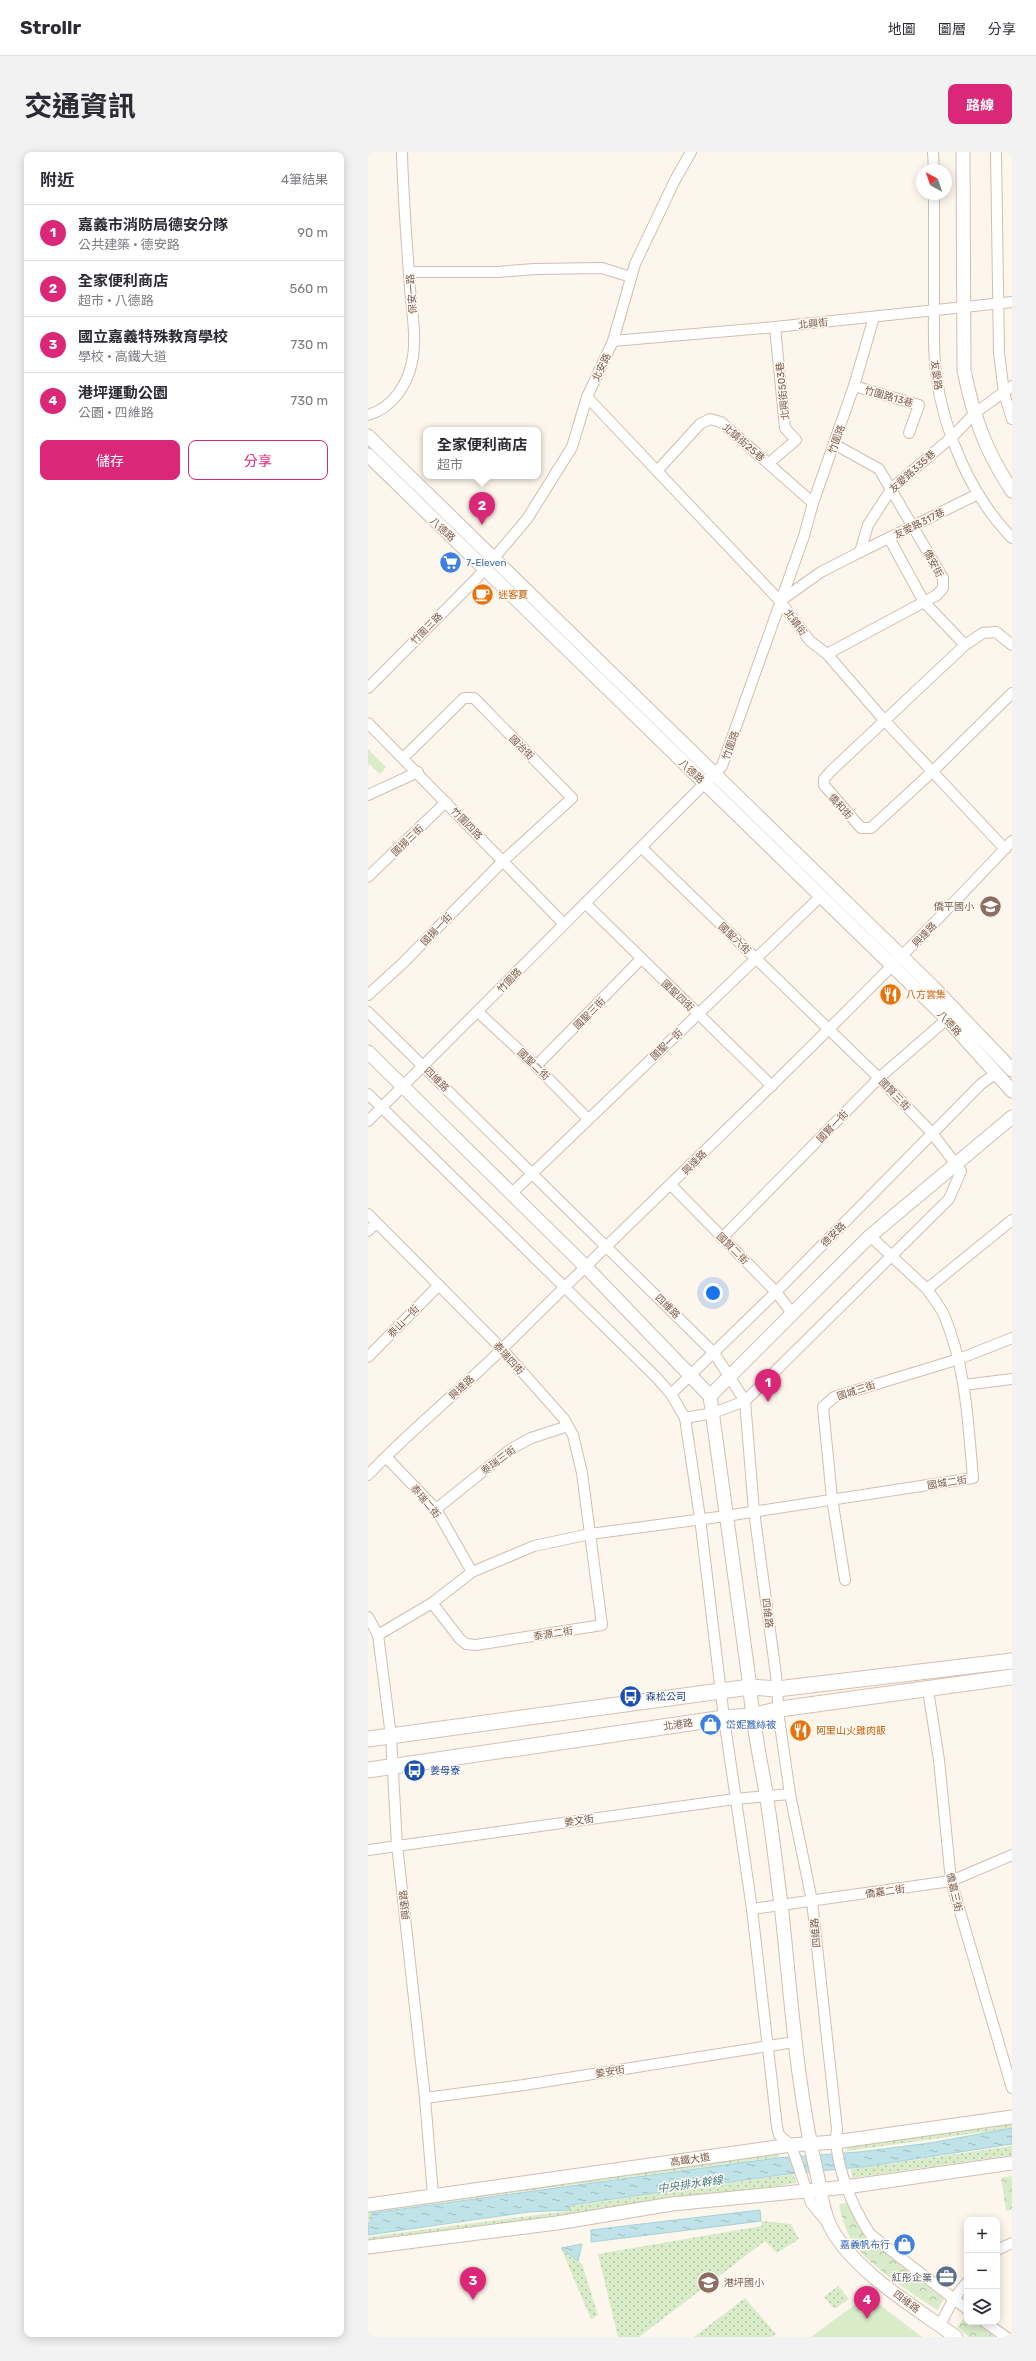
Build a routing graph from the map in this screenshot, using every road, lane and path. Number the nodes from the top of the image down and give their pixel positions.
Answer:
1 (402, 152) edge
2 (691, 152) edge
3 (934, 152) edge
4 (963, 152) edge
5 (996, 152) edge
6 (934, 164) edge
7 (934, 200) edge
8 (409, 272) junction
9 (631, 276) junction
10 (1012, 302) edge
11 (999, 304) junction
12 (964, 307) junction
13 (934, 310) junction
14 (874, 317) junction
15 (775, 327) junction
16 (613, 341) junction
17 (854, 386) junction
18 (1008, 389) edge
19 (587, 397) junction
20 (975, 413) junction
21 (368, 415) edge
22 (1012, 419) edge
23 (909, 433) dead end
24 (368, 436) edge
25 (952, 436) junction
26 (834, 444) junction
27 (368, 455) edge
28 (769, 464) junction
29 (658, 470) junction
30 (1008, 477) edge
31 (892, 488) junction
32 (1012, 491) edge
33 (978, 494) junction
34 (813, 503) junction
35 (913, 526) junction
36 (889, 538) junction
37 (1012, 538) edge
38 (860, 552) junction
39 (488, 563) junction
40 (780, 601) junction
41 (924, 602) junction
42 (965, 645) junction
43 (1012, 645) edge
44 (827, 654) junction
45 (368, 688) edge
46 (1012, 693) edge
47 (885, 721) junction
48 (368, 723) edge
49 (403, 758) junction
50 (418, 772) junction
51 (932, 772) junction
52 (715, 773) junction
53 (706, 783) junction
54 (368, 795) edge
55 (446, 802) junction
56 (1012, 841) edge
57 (642, 848) junction
58 (1005, 849) junction
59 (503, 861) junction
60 (368, 877) edge
61 (821, 896) junction
62 (585, 904) junction
63 (564, 924) junction
64 (641, 959) junction
65 (756, 959) junction
66 (897, 961) junction
67 (368, 995) edge
68 (368, 1012) edge
69 (478, 1012) junction
70 (698, 1014) junction
71 (947, 1019) junction
72 (828, 1028) junction
73 (368, 1052) edge
74 (423, 1066) junction
75 (536, 1066) junction
76 (1012, 1070) edge
77 (995, 1074) junction
78 (879, 1078) junction
79 (402, 1086) junction
80 (772, 1086) junction
81 (1012, 1091) edge
82 (368, 1094) edge
83 (382, 1108) junction
84 (1012, 1117) edge
85 (588, 1119) junction
86 (368, 1121) edge
87 (932, 1133) junction
88 (956, 1165) junction
89 (531, 1174) junction
90 (671, 1185) junction
91 (512, 1193) junction
92 (368, 1214) edge
93 (1012, 1220) edge
94 (376, 1223) junction
95 (368, 1231) edge
96 (870, 1236) junction
97 (722, 1238) junction
98 (606, 1245) junction
99 (890, 1257) junction
100 (585, 1266) junction
101 (439, 1285) junction
102 (564, 1286) junction
103 (927, 1289) junction
104 (776, 1292) junction
105 (792, 1313) junction
106 (1012, 1338) edge
107 (502, 1349) junction
108 (714, 1353) junction
109 (368, 1357) edge
110 (959, 1359) junction
111 (729, 1375) junction
112 (690, 1376) junction
113 (1012, 1379) edge
114 (964, 1385) junction
115 (671, 1394) junction
116 (710, 1396) junction
117 (744, 1401) junction
118 (713, 1413) junction
119 (685, 1418) junction
120 (568, 1426) junction
121 (386, 1457) junction
122 (369, 1472) edge
123 (832, 1498) junction
124 (436, 1509) junction
125 (754, 1511) junction
126 (726, 1516) junction
127 (700, 1518) junction
128 (590, 1534) junction
129 (472, 1572) junction
130 (845, 1580) dead end
131 (432, 1603) junction
132 (368, 1617) edge
133 (378, 1635) junction
134 (1012, 1661) edge
135 (1012, 1677) edge
136 (750, 1686) junction
137 (777, 1689) junction
138 (928, 1690) junction
139 (720, 1691) junction
140 (780, 1709) junction
141 (752, 1716) junction
142 (724, 1718) junction
143 (391, 1736) junction
144 (368, 1739) edge
145 (394, 1767) junction
146 (368, 1770) edge
147 (790, 1794) junction
148 (767, 1795) junction
149 (735, 1799) junction
150 (397, 1845) junction
151 (368, 1850) edge
152 (1012, 1855) edge
153 (951, 1881) junction
154 (812, 1901) junction
155 (781, 1905) junction
156 (752, 1909) junction
157 (794, 2042) junction
158 (769, 2048) junction
159 (1012, 2088) edge
160 (425, 2098) junction
161 (1012, 2117) edge
162 (835, 2142) junction
163 (809, 2144) junction
164 (791, 2146) junction
165 (1012, 2163) edge
166 (819, 2182) junction
167 (845, 2182) junction
168 (805, 2185) junction
169 (433, 2195) junction
170 (368, 2205) edge
171 (830, 2225) junction
172 (1012, 2244) edge
173 (368, 2247) edge
174 (1000, 2249) edge
175 (964, 2286) edge
176 (953, 2300) junction
177 (964, 2308) edge
178 (989, 2325) edge
179 (940, 2326) junction
180 (956, 2337) edge
181 (1006, 2337) edge

1 - 8 street, 保安一路
2 - 9 street, 北安路
3 - 6 street
4 - 12 street
5 - 11 street
7 - 13 street, 友愛路
8 - 9 street
8 - 21 street, 保安一路
9 - 16 street, 北安路
10 - 11 street, 北興街
11 - 12 street, 北興街
11 - 18 street
12 - 13 street, 北興街
12 - 20 street
13 - 14 street, 北興街
13 - 25 street, 友愛路
14 - 15 street, 北興街
14 - 17 street, 竹圍路
15 - 16 street, 北興街
15 - 28 street, 北興街503巷
16 - 19 street, 北安路
17 - 23 street, 竹圍路13巷
17 - 26 street, 竹圍路
18 - 20 street, 友愛路335巷
18 - 22 street
19 - 29 street, 北鎮街
19 - 39 street, 北安路
20 - 25 street, 友愛路335巷
20 - 30 street
24 - 39 street, 八德路
25 - 31 street, 友愛路335巷
25 - 33 street, 友愛路
26 - 31 street, 僑安街
26 - 34 street, 竹圍路
27 - 39 street, 八德路
28 - 29 street, 北鎮街25巷
28 - 34 street, 北鎮街25巷
29 - 40 street, 北鎮街
30 - 32 street
31 - 35 street, 僑安街
31 - 38 street, 友愛路335巷
33 - 35 street, 友愛路317巷
33 - 37 street, 友愛路
34 - 40 street, 竹圍路
35 - 36 street, 友愛路317巷
35 - 41 street, 僑安街
36 - 38 street, 友愛路317巷
36 - 41 street
38 - 40 street
39 - 45 street, 竹圍三路
39 - 52 street, 八德路
39 - 53 street, 八德路
40 - 44 street, 北鎮街
40 - 52 street, 竹圍路
41 - 42 street
41 - 44 street, 僑安街
42 - 43 street, 僑和街
42 - 47 street, 僑和街
44 - 47 street, 北鎮街
46 - 51 street, 僑和街
47 - 51 street, 北鎮街
47 - 51 street, 僑和街
48 - 49 street, 竹圍四路
49 - 50 street, 竹圍四路
49 - 59 street, 國治街
50 - 54 street
50 - 55 street, 竹圍四路
51 - 58 street, 北鎮街
52 - 53 street, 竹圍路
52 - 66 street, 八德路
53 - 57 street, 竹圍路
53 - 61 street, 八德路
55 - 59 street, 竹圍四路
55 - 60 street, 國揚三街
56 - 58 street, 興達路
57 - 62 street, 竹圍路
57 - 65 street, 國聖六街
58 - 66 street, 興達路
59 - 63 street, 竹圍四路
59 - 67 street, 國揚一街
61 - 65 street, 國聖一街
61 - 66 street, 八德路
62 - 63 street, 竹圍路
62 - 64 street, 國聖四街
63 - 69 street, 竹圍路
64 - 70 street, 國聖四街
64 - 75 street, 國聖三街
65 - 70 street, 國聖一街
65 - 72 street, 國聖六街
66 - 71 street, 八德路
66 - 72 street, 興達路
66 - 76 street, 八德路
68 - 74 street, 四維路
69 - 74 street, 竹圍路
69 - 75 street, 國聖二街
70 - 80 street, 國聖四街
70 - 85 street, 國聖一街
71 - 77 street, 八德路
71 - 78 street, 國賢一街
72 - 78 street, 國賢三街
72 - 80 street, 興達路
73 - 79 street
74 - 79 street, 竹圍路
74 - 89 street, 四維路
75 - 85 street, 國聖二街
77 - 81 street, 八德路
77 - 87 street, 德安路
78 - 87 street, 國賢三街
78 - 97 street, 國賢一街
79 - 83 street, 竹圍路
79 - 91 street
80 - 90 street, 興達路
82 - 83 street, 四維路
83 - 86 street, 竹圍路
83 - 102 street, 四維路
84 - 88 street
85 - 89 street, 國聖一街
87 - 88 street, 國賢三街
87 - 104 street, 德安路
88 - 96 street
88 - 99 street
89 - 91 street, 國聖一街
89 - 98 street, 四維路
90 - 97 street, 國賢二街
90 - 98 street, 興達路
91 - 100 street
92 - 94 street, 泰瑞四街
93 - 103 street
94 - 95 street
94 - 101 street, 泰瑞四街
96 - 99 street, 國城二街
96 - 105 street
97 - 104 street, 國賢二街
98 - 100 street, 興達路
98 - 108 street, 四維路
99 - 103 street, 國城二街
99 - 117 street
100 - 102 street, 興達路
100 - 112 street
101 - 107 street, 泰瑞四街
101 - 109 street, 泰山一街
102 - 107 street, 興達路
102 - 115 street, 四維路
103 - 110 street, 國城二街
104 - 105 street, 國賢二街
104 - 108 street, 德安路
105 - 111 street
106 - 110 street, 國城三街
107 - 120 street, 泰瑞四街
107 - 121 street, 興達路
108 - 111 street, 四維路
108 - 112 street, 德安路
110 - 114 street, 國城二街
110 - 123 street, 國城三街
111 - 116 street
111 - 117 street, 四維路
112 - 115 street, 德安路
112 - 116 street
113 - 114 street
114 - 123 street, 國城二街
115 - 119 street, 四維路
116 - 118 street, 四維路
117 - 118 street
117 - 125 street, 四維路
118 - 119 street
118 - 126 street, 四維路
119 - 127 street, 四維路
120 - 124 street, 泰瑞三街
120 - 128 street, 泰瑞四街
121 - 122 street, 興達路
121 - 124 street, 泰瑞二街
123 - 125 street, 國城二街
123 - 130 street, 國城三街
124 - 129 street, 泰瑞二街
125 - 126 street, 國城二街
125 - 137 street, 四維路
126 - 127 street, 國城二街
126 - 136 street, 四維路
127 - 128 street, 國城二街
127 - 139 street, 四維路
128 - 129 street, 國城二街
128 - 131 street, 泰源二街
129 - 131 street, 國城二街
131 - 133 street, 國城二街
132 - 133 street, 興達路
133 - 143 street, 興達路
134 - 137 main road
135 - 138 main road, 北港路
136 - 137 main road
136 - 139 main road
136 - 141 street, 四維路
137 - 140 street, 四維路
138 - 140 main road, 北港路
138 - 153 street, 僑嘉三街
139 - 142 street, 四維路
139 - 143 main road
140 - 141 main road, 北港路
140 - 147 street, 四維路
141 - 142 main road, 北港路
141 - 148 street, 四維路
142 - 145 main road, 北港路
142 - 149 street, 四維路
143 - 144 main road
143 - 145 street, 興達路
145 - 146 main road, 北港路
145 - 150 street, 興達路
147 - 148 street, 姜文街
147 - 154 street, 四維路
148 - 149 street, 姜文街
148 - 155 street, 四維路
149 - 150 street, 姜文街
149 - 156 street, 四維路
150 - 151 street, 姜文街
150 - 160 street, 興達路
152 - 153 street, 僑嘉二街
153 - 154 street, 僑嘉二街
153 - 159 street, 僑嘉三街
154 - 155 street, 僑嘉二街
154 - 162 street, 四維路
155 - 156 street, 僑嘉二街
155 - 157 street, 四維路
156 - 158 street, 四維路
157 - 158 street, 姜安街
157 - 163 street, 四維路
158 - 160 street, 姜安街
158 - 164 street, 四維路
160 - 169 street, 興達路
161 - 162 street, 高鐵大道
162 - 163 street, 高鐵大道
162 - 167 street, 四維路
163 - 164 street, 高鐵大道
163 - 166 street, 四維路
164 - 168 street, 四維路
164 - 169 street, 高鐵大道
165 - 167 street
166 - 167 street
166 - 168 street
166 - 171 street, 四維路
167 - 176 street, 四維路
168 - 171 street, 四維路
168 - 173 street
169 - 170 street, 高鐵大道
171 - 179 street, 四維路
172 - 174 street
175 - 176 street
176 - 177 street, 四維路
176 - 179 street
178 - 181 street
179 - 180 street, 四維路

